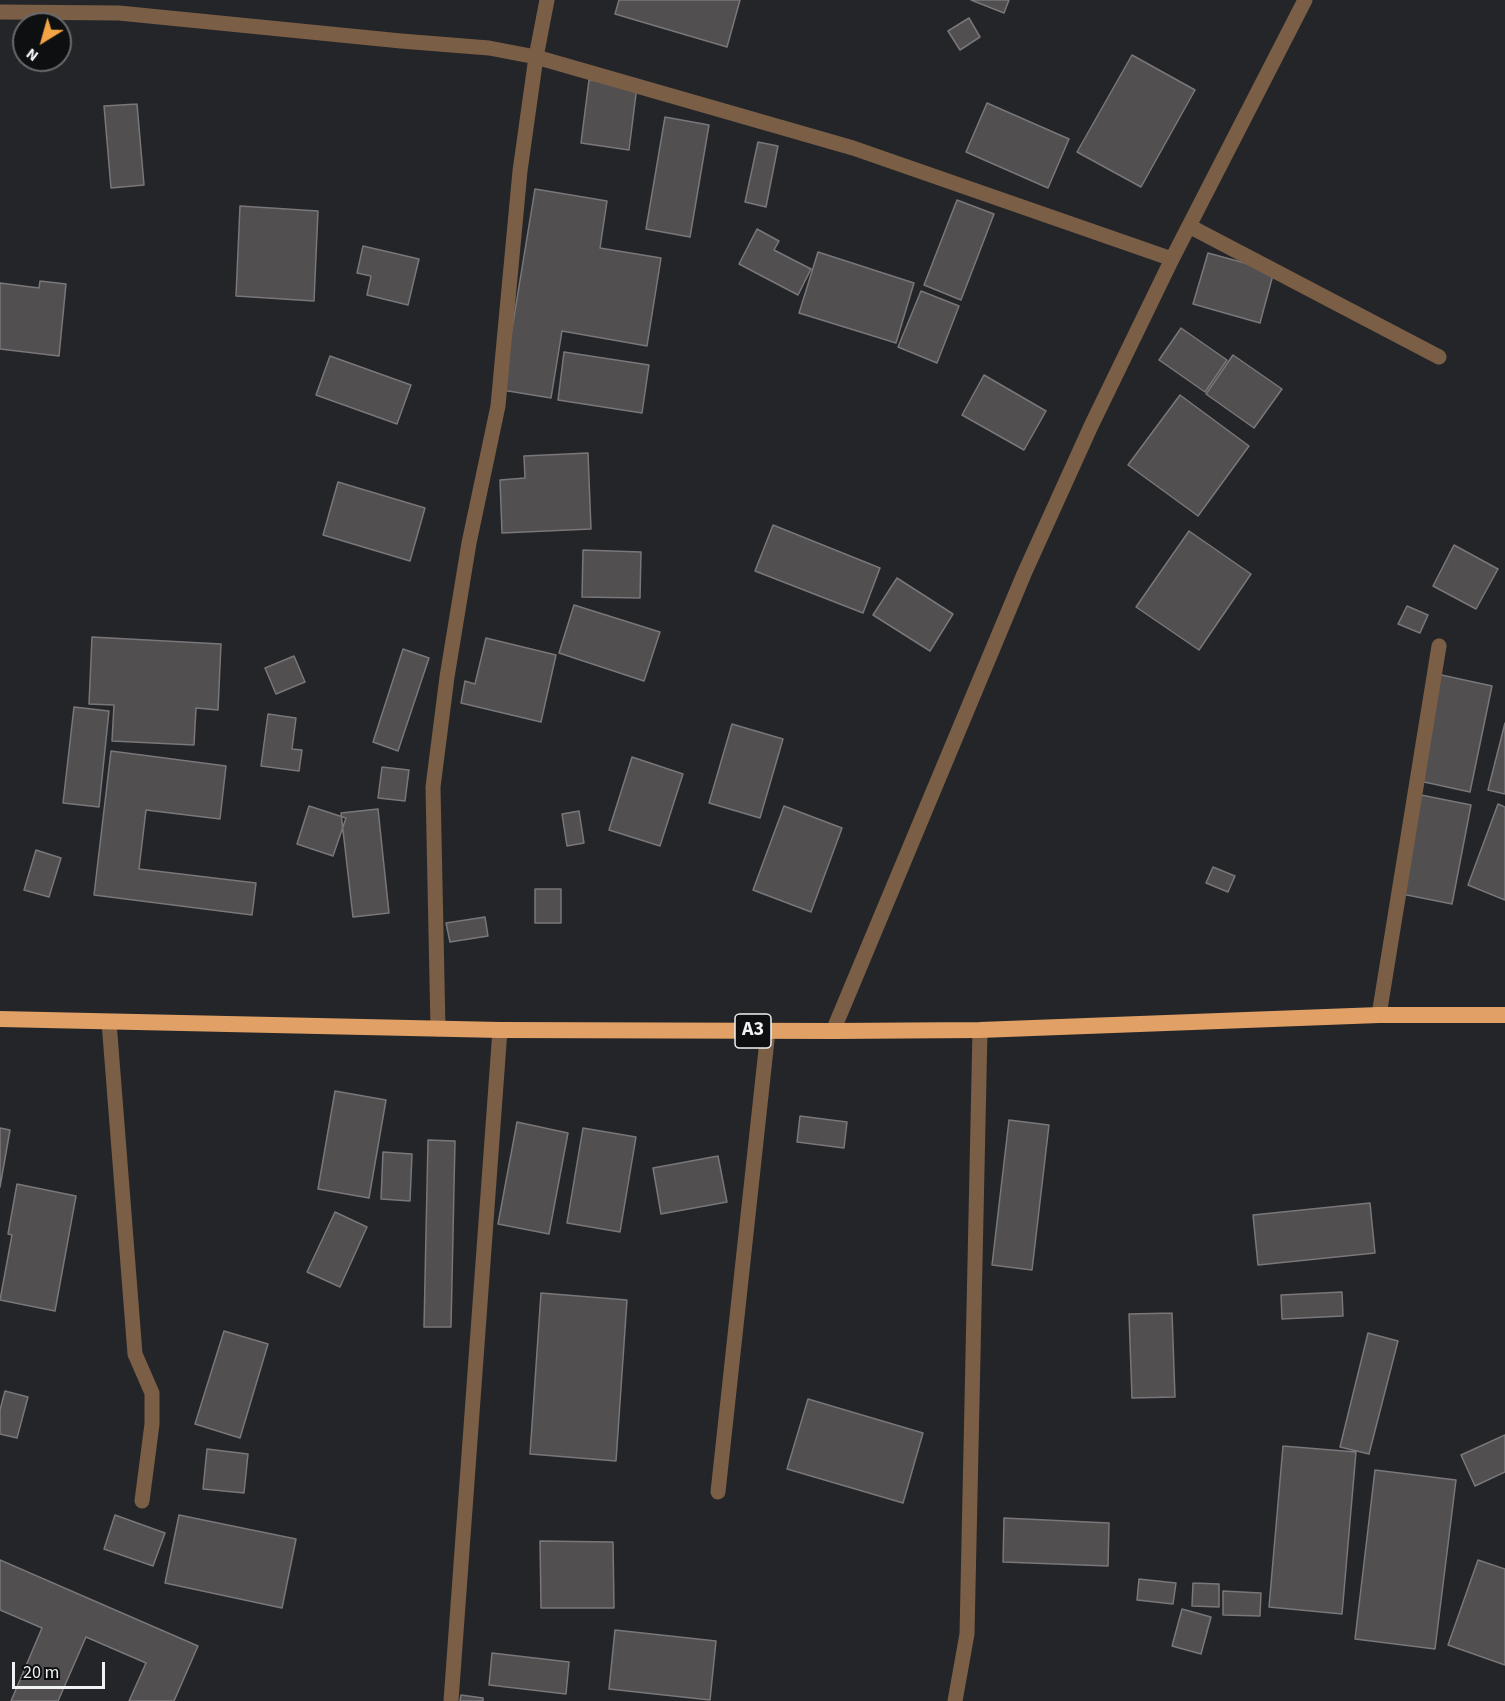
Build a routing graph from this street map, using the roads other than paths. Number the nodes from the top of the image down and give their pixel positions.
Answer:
1 (547, 0) edge
2 (1305, 0) edge
3 (120, 6) edge
4 (0, 12) edge
5 (536, 57) junction
6 (1189, 226) junction
7 (1172, 259) junction
8 (1439, 357) dead end
9 (1439, 646) dead end
10 (1379, 1015) junction
11 (1505, 1015) edge
12 (0, 1019) edge
13 (109, 1022) junction
14 (438, 1029) junction
15 (500, 1030) junction
16 (980, 1030) junction
17 (768, 1031) junction
18 (833, 1031) junction
19 (718, 1492) dead end
20 (142, 1501) dead end
21 (451, 1701) edge
22 (955, 1701) edge

1 - 5 street
2 - 6 street
3 - 4 street
3 - 5 street
5 - 7 street
5 - 14 street
6 - 7 street
6 - 8 street
7 - 18 street
9 - 10 street
10 - 11 highway, A3
10 - 16 highway, A3
12 - 13 highway, A3
13 - 14 highway, A3
13 - 20 street
14 - 15 highway, A3
15 - 17 highway, A3
15 - 21 street
16 - 18 highway, A3
16 - 22 street
17 - 18 highway, A3
17 - 19 street

